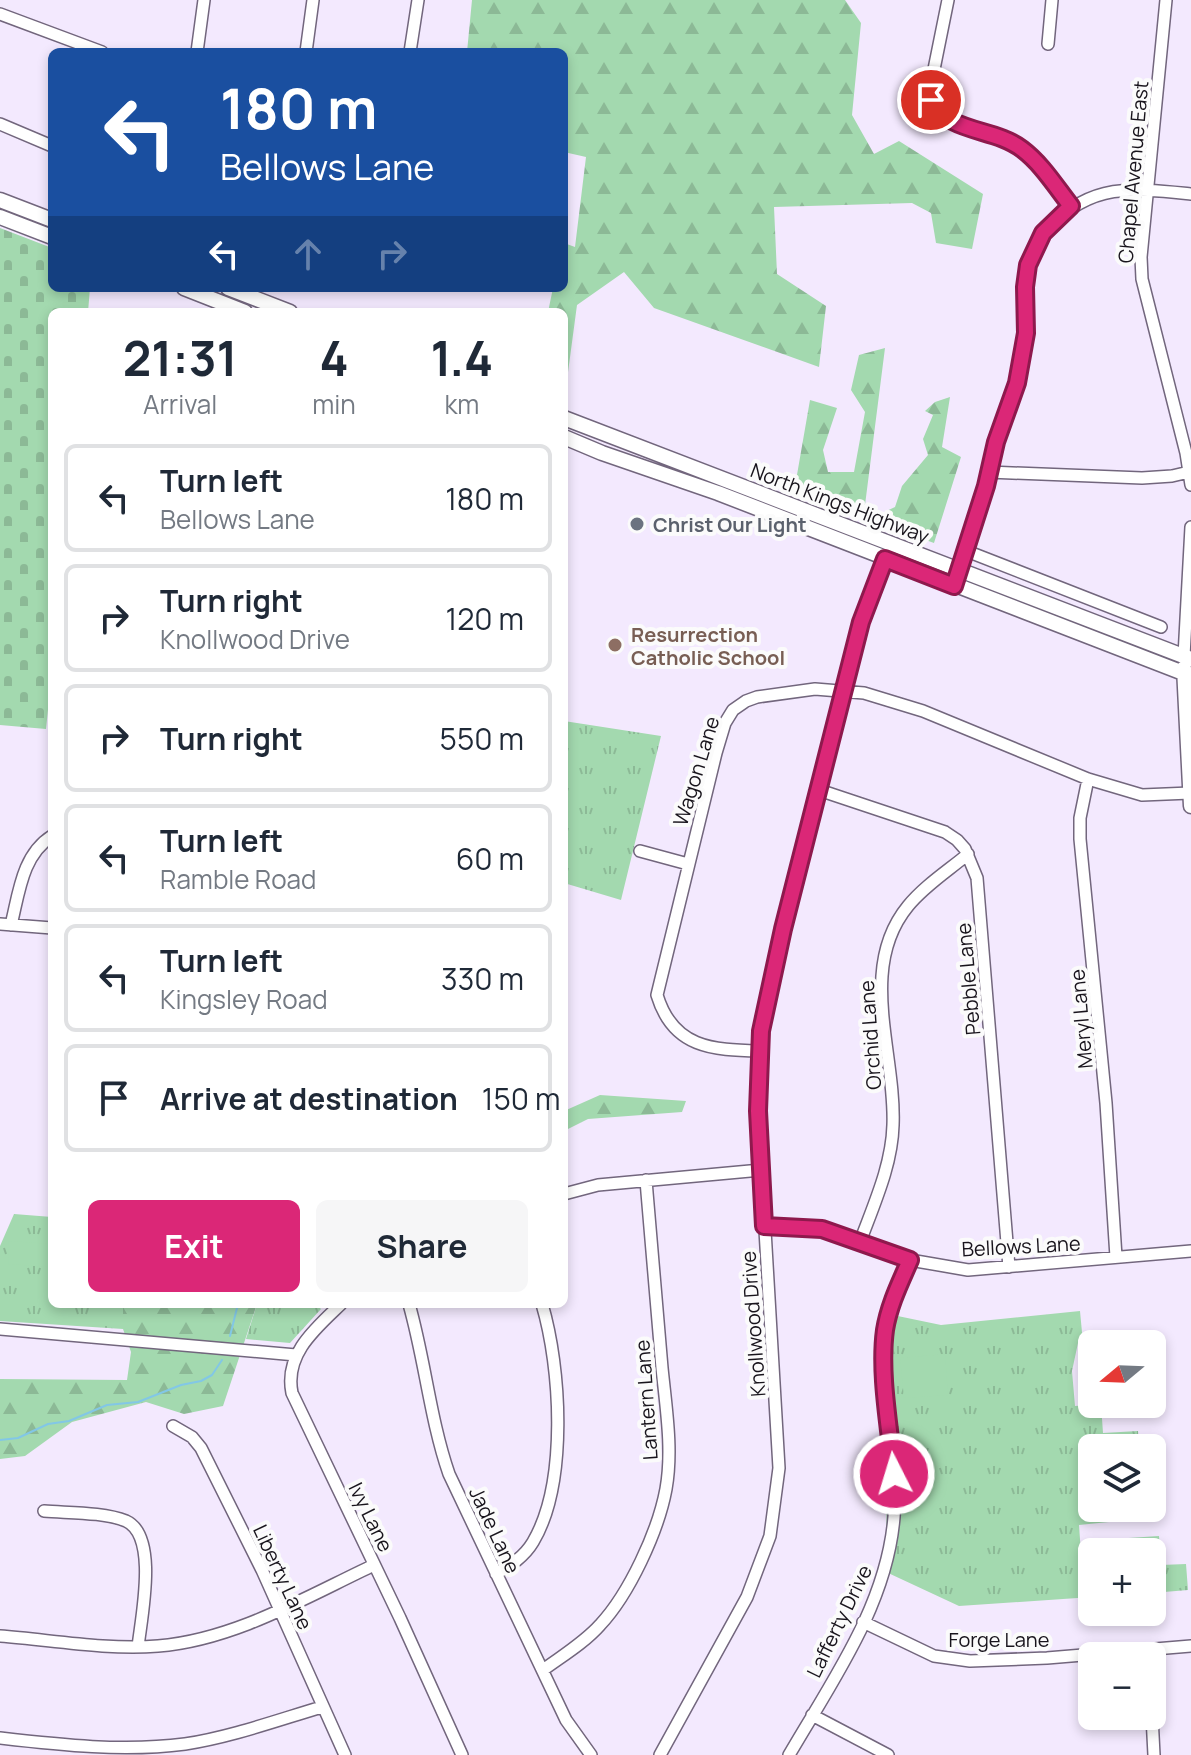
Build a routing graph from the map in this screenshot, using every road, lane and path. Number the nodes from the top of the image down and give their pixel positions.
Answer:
1 (204, 0) edge
2 (313, 0) edge
3 (418, 0) edge
4 (948, 0) edge
5 (1052, 0) edge
6 (1166, 0) edge
7 (0, 14) edge
8 (1048, 44) dead end
9 (91, 48) edge
10 (198, 48) edge
11 (307, 48) edge
12 (411, 48) edge
13 (0, 124) edge
14 (48, 144) edge
15 (1148, 189) junction
16 (1191, 194) edge
17 (0, 200) edge
18 (1071, 206) junction
19 (0, 217) edge
20 (48, 218) edge
21 (48, 235) edge
22 (194, 292) edge
23 (238, 292) edge
24 (235, 308) edge
25 (280, 308) edge
26 (568, 420) edge
27 (568, 439) edge
28 (989, 472) junction
29 (1189, 472) edge
30 (1191, 485) edge
31 (1191, 527) edge
32 (891, 544) junction
33 (964, 550) junction
34 (885, 559) junction
35 (957, 569) junction
36 (954, 586) junction
37 (1146, 621) junction
38 (1161, 627) dead end
39 (1162, 648) junction
40 (1187, 657) edge
41 (1187, 675) edge
42 (843, 693) junction
43 (1088, 779) junction
44 (819, 790) junction
45 (1190, 799) edge
46 (48, 839) edge
47 (640, 851) dead end
48 (968, 854) junction
49 (688, 864) junction
50 (5, 925) edge
51 (48, 928) edge
52 (760, 1051) junction
53 (761, 1170) junction
54 (646, 1180) junction
55 (568, 1193) edge
56 (764, 1226) junction
57 (860, 1242) junction
58 (1191, 1251) edge
59 (1116, 1257) junction
60 (910, 1260) junction
61 (1009, 1267) junction
62 (337, 1308) edge
63 (410, 1308) edge
64 (543, 1308) edge
65 (0, 1329) edge
66 (296, 1355) junction
67 (173, 1426) dead end
68 (44, 1511) dead end
69 (374, 1565) junction
70 (496, 1574) junction
71 (280, 1610) junction
72 (863, 1622) junction
73 (0, 1636) edge
74 (1191, 1646) edge
75 (138, 1647) junction
76 (1166, 1650) edge
77 (1078, 1656) edge
78 (543, 1670) junction
79 (322, 1707) junction
80 (812, 1715) junction
81 (1153, 1730) edge
82 (0, 1738) edge
83 (345, 1755) edge
84 (462, 1755) edge
85 (591, 1755) edge
86 (660, 1755) edge
87 (789, 1755) edge
88 (888, 1755) edge
89 (1154, 1755) edge

1 - 10 street
2 - 11 street
3 - 12 street
4 - 18 street
5 - 8 street
6 - 15 street, Chapel Avenue East
7 - 9 street
13 - 14 street
15 - 16 street
15 - 18 street
15 - 29 street, Chapel Avenue East
17 - 20 main road
18 - 28 street
19 - 21 main road
22 - 24 main road
23 - 25 main road
26 - 32 main road, North Kings Highway
27 - 34 main road, North Kings Highway
28 - 29 street
28 - 33 street
29 - 30 street, Chapel Avenue East
31 - 40 street
32 - 34 street, Knollwood Drive
32 - 35 main road, North Kings Highway
33 - 35 street
33 - 37 street
34 - 36 main road, North Kings Highway
34 - 42 street, Knollwood Drive
35 - 36 street
35 - 39 main road, North Kings Highway
36 - 41 main road, North Kings Highway
37 - 38 street
37 - 39 street
39 - 40 main road, North Kings Highway
40 - 41 main road
41 - 45 main road
42 - 43 street, Wagon Lane
42 - 44 street, Knollwood Drive
42 - 49 street, Wagon Lane
43 - 45 street, Wagon Lane
43 - 59 street, Meryl Lane
44 - 48 street
44 - 52 street, Knollwood Drive
46 - 50 street
47 - 49 street
48 - 57 street, Orchid Lane
48 - 61 street, Pebble Lane
49 - 52 street, Wagon Lane
50 - 51 street
52 - 53 street, Knollwood Drive
53 - 54 street
53 - 56 street, Knollwood Drive
54 - 55 street
54 - 78 street, Lantern Lane
56 - 57 street, Bellows Lane
56 - 86 street, Knollwood Drive
57 - 60 street, Bellows Lane
58 - 59 street, Bellows Lane
59 - 61 street, Bellows Lane
60 - 61 street, Bellows Lane
60 - 72 street, Lafferty Drive
62 - 66 street
63 - 70 street, Jade Lane
64 - 70 street
65 - 66 street
66 - 69 street, Ivy Lane
67 - 71 street, Liberty Lane
68 - 75 street
69 - 71 street
69 - 84 street, Ivy Lane
70 - 78 street, Jade Lane
71 - 75 street
71 - 79 street, Liberty Lane
72 - 77 street, Forge Lane
72 - 80 street, Lafferty Drive
73 - 75 street
74 - 76 street, Forge Lane
78 - 85 street, Jade Lane
79 - 82 street
79 - 83 street, Liberty Lane
80 - 87 street, Lafferty Drive
80 - 88 street
81 - 89 street

